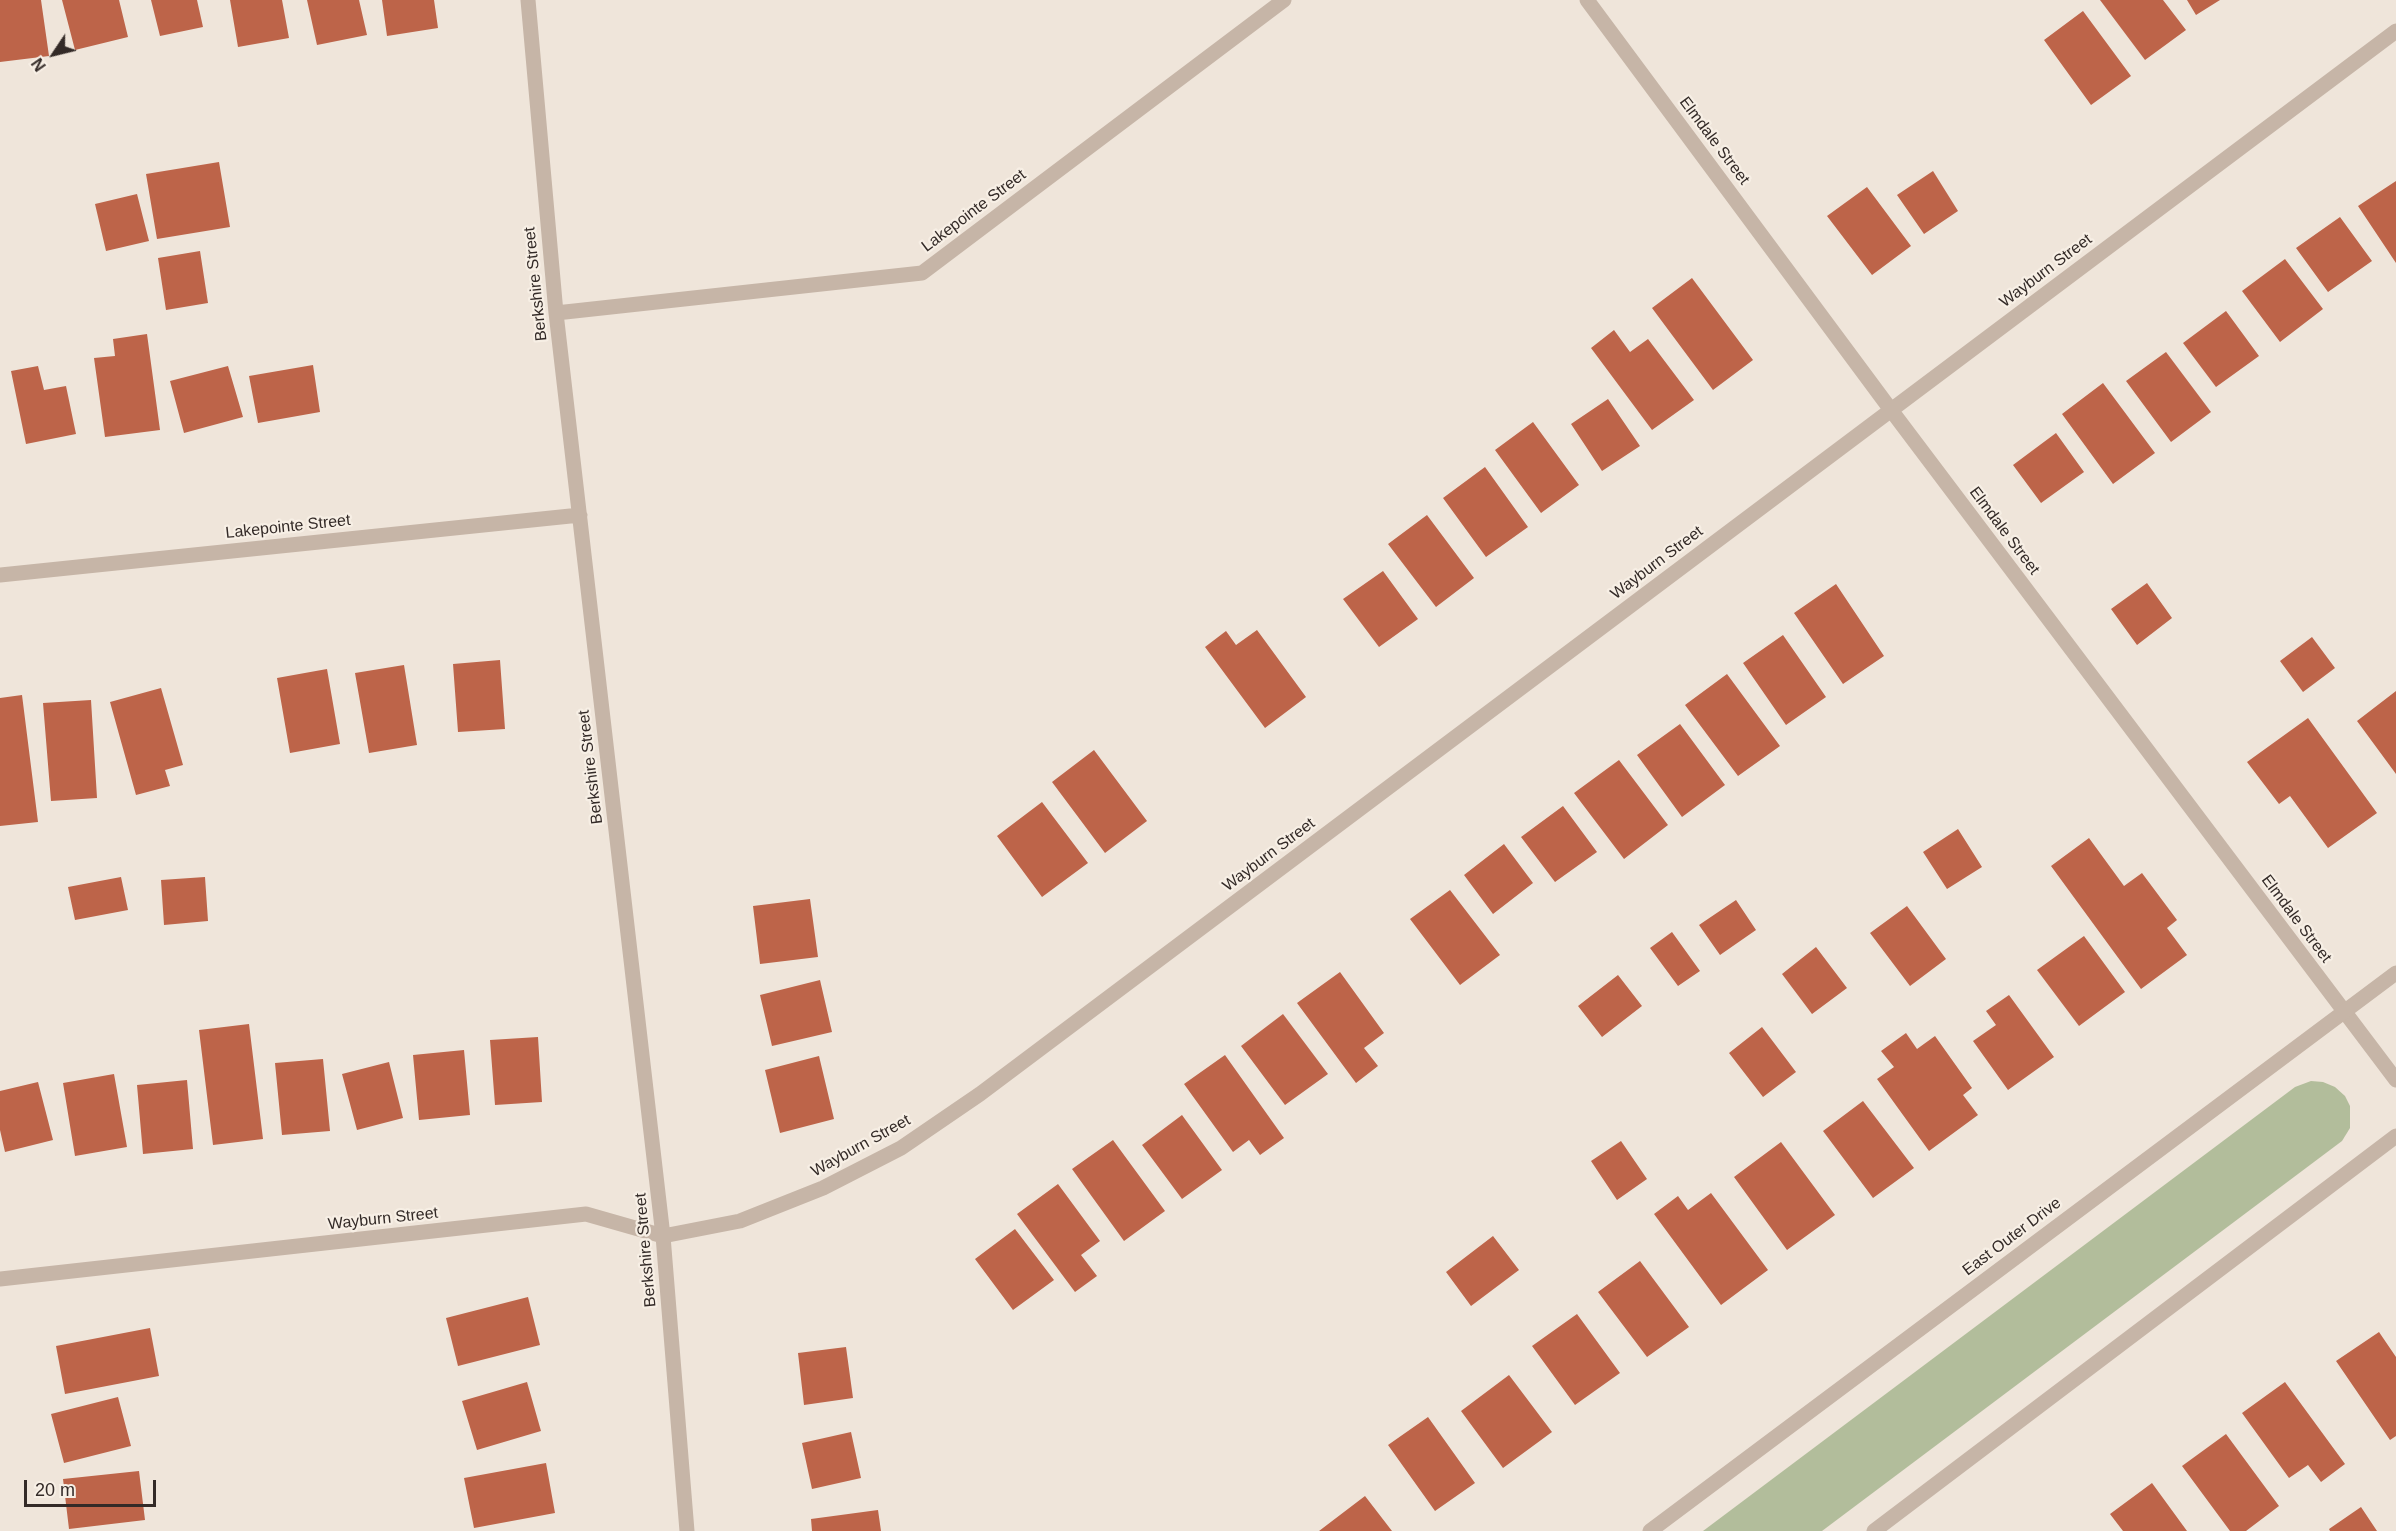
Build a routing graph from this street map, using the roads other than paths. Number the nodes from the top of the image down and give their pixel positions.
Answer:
1 (528, 0) edge
2 (1284, 0) edge
3 (1587, 0) edge
4 (2396, 31) edge
5 (556, 313) junction
6 (1891, 410) junction
7 (580, 515) junction
8 (0, 575) edge
9 (2396, 973) edge
10 (2343, 1012) junction
11 (2396, 1080) edge
12 (2396, 1136) edge
13 (663, 1236) junction
14 (0, 1279) edge
15 (687, 1531) edge
16 (1650, 1531) edge
17 (1874, 1531) edge

1 - 5 street, Berkshire Street
2 - 5 street, Lakepointe Street
3 - 6 street, Elmdale Street
4 - 6 street, Wayburn Street
5 - 7 street, Berkshire Street
6 - 10 street, Elmdale Street
6 - 13 street, Wayburn Street
7 - 8 street, Lakepointe Street
7 - 13 street, Berkshire Street
9 - 10 street, East Outer Drive
10 - 11 street, Elmdale Street
10 - 16 street, East Outer Drive
12 - 17 street
13 - 14 street, Wayburn Street
13 - 15 street, Berkshire Street

